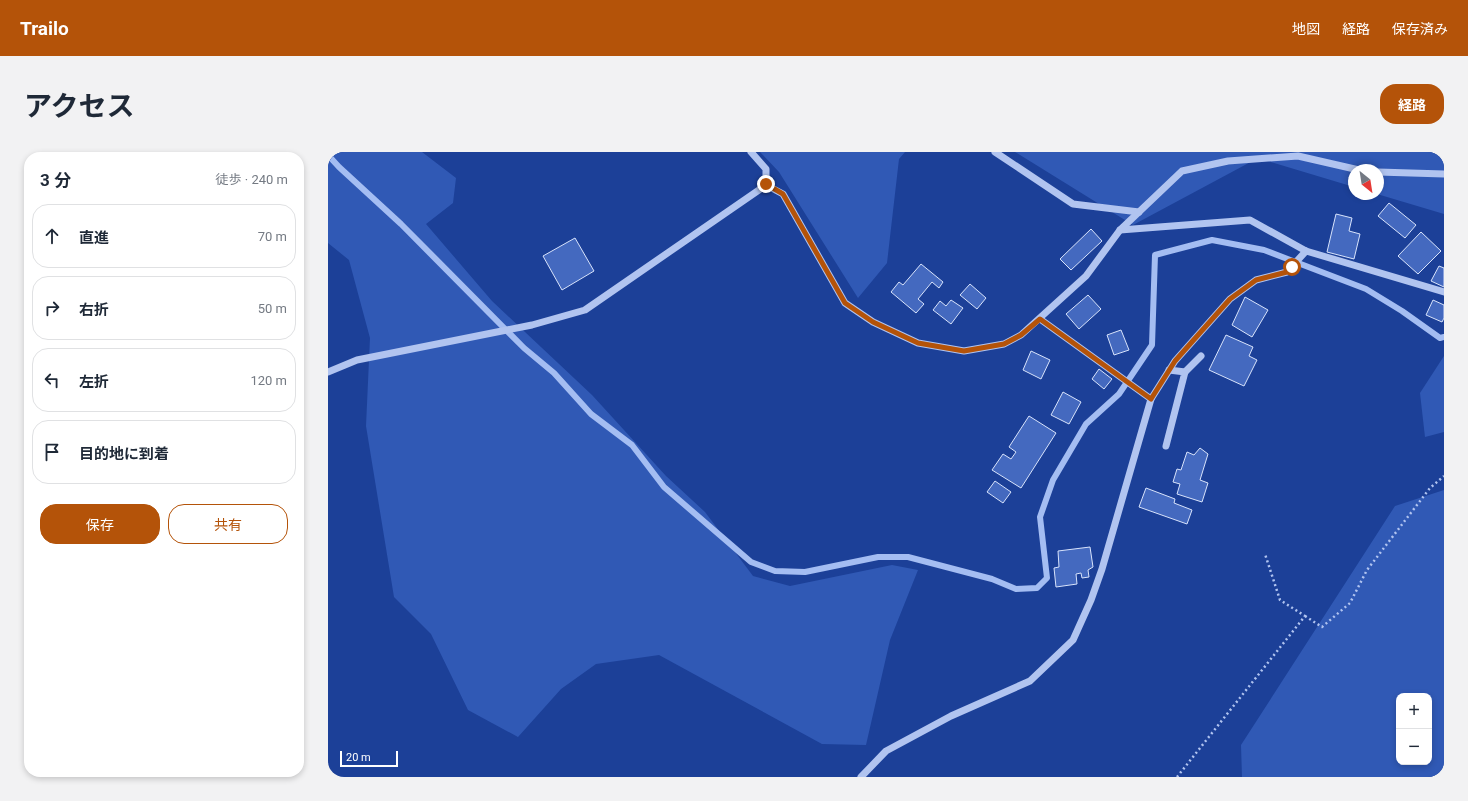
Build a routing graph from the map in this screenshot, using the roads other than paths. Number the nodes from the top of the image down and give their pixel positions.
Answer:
1 (750, 152) edge
2 (995, 152) edge
3 (1348, 167) edge
4 (1384, 172) edge
5 (1444, 174) edge
6 (766, 184) junction
7 (1139, 212) junction
8 (1120, 230) junction
9 (1304, 254) junction
10 (1444, 292) edge
11 (1040, 319) junction
12 (1201, 356) dead end
13 (1169, 370) junction
14 (328, 372) edge
15 (1185, 372) junction
16 (1151, 399) junction
17 (1166, 446) dead end
18 (861, 777) edge

1 - 6 street
2 - 7 street
3 - 7 street
4 - 5 street
6 - 11 street
6 - 14 street
7 - 8 street
8 - 9 street
8 - 11 street
9 - 10 street
9 - 13 street
11 - 16 street
12 - 15 street
13 - 15 street
13 - 16 street
15 - 17 street
16 - 18 street

